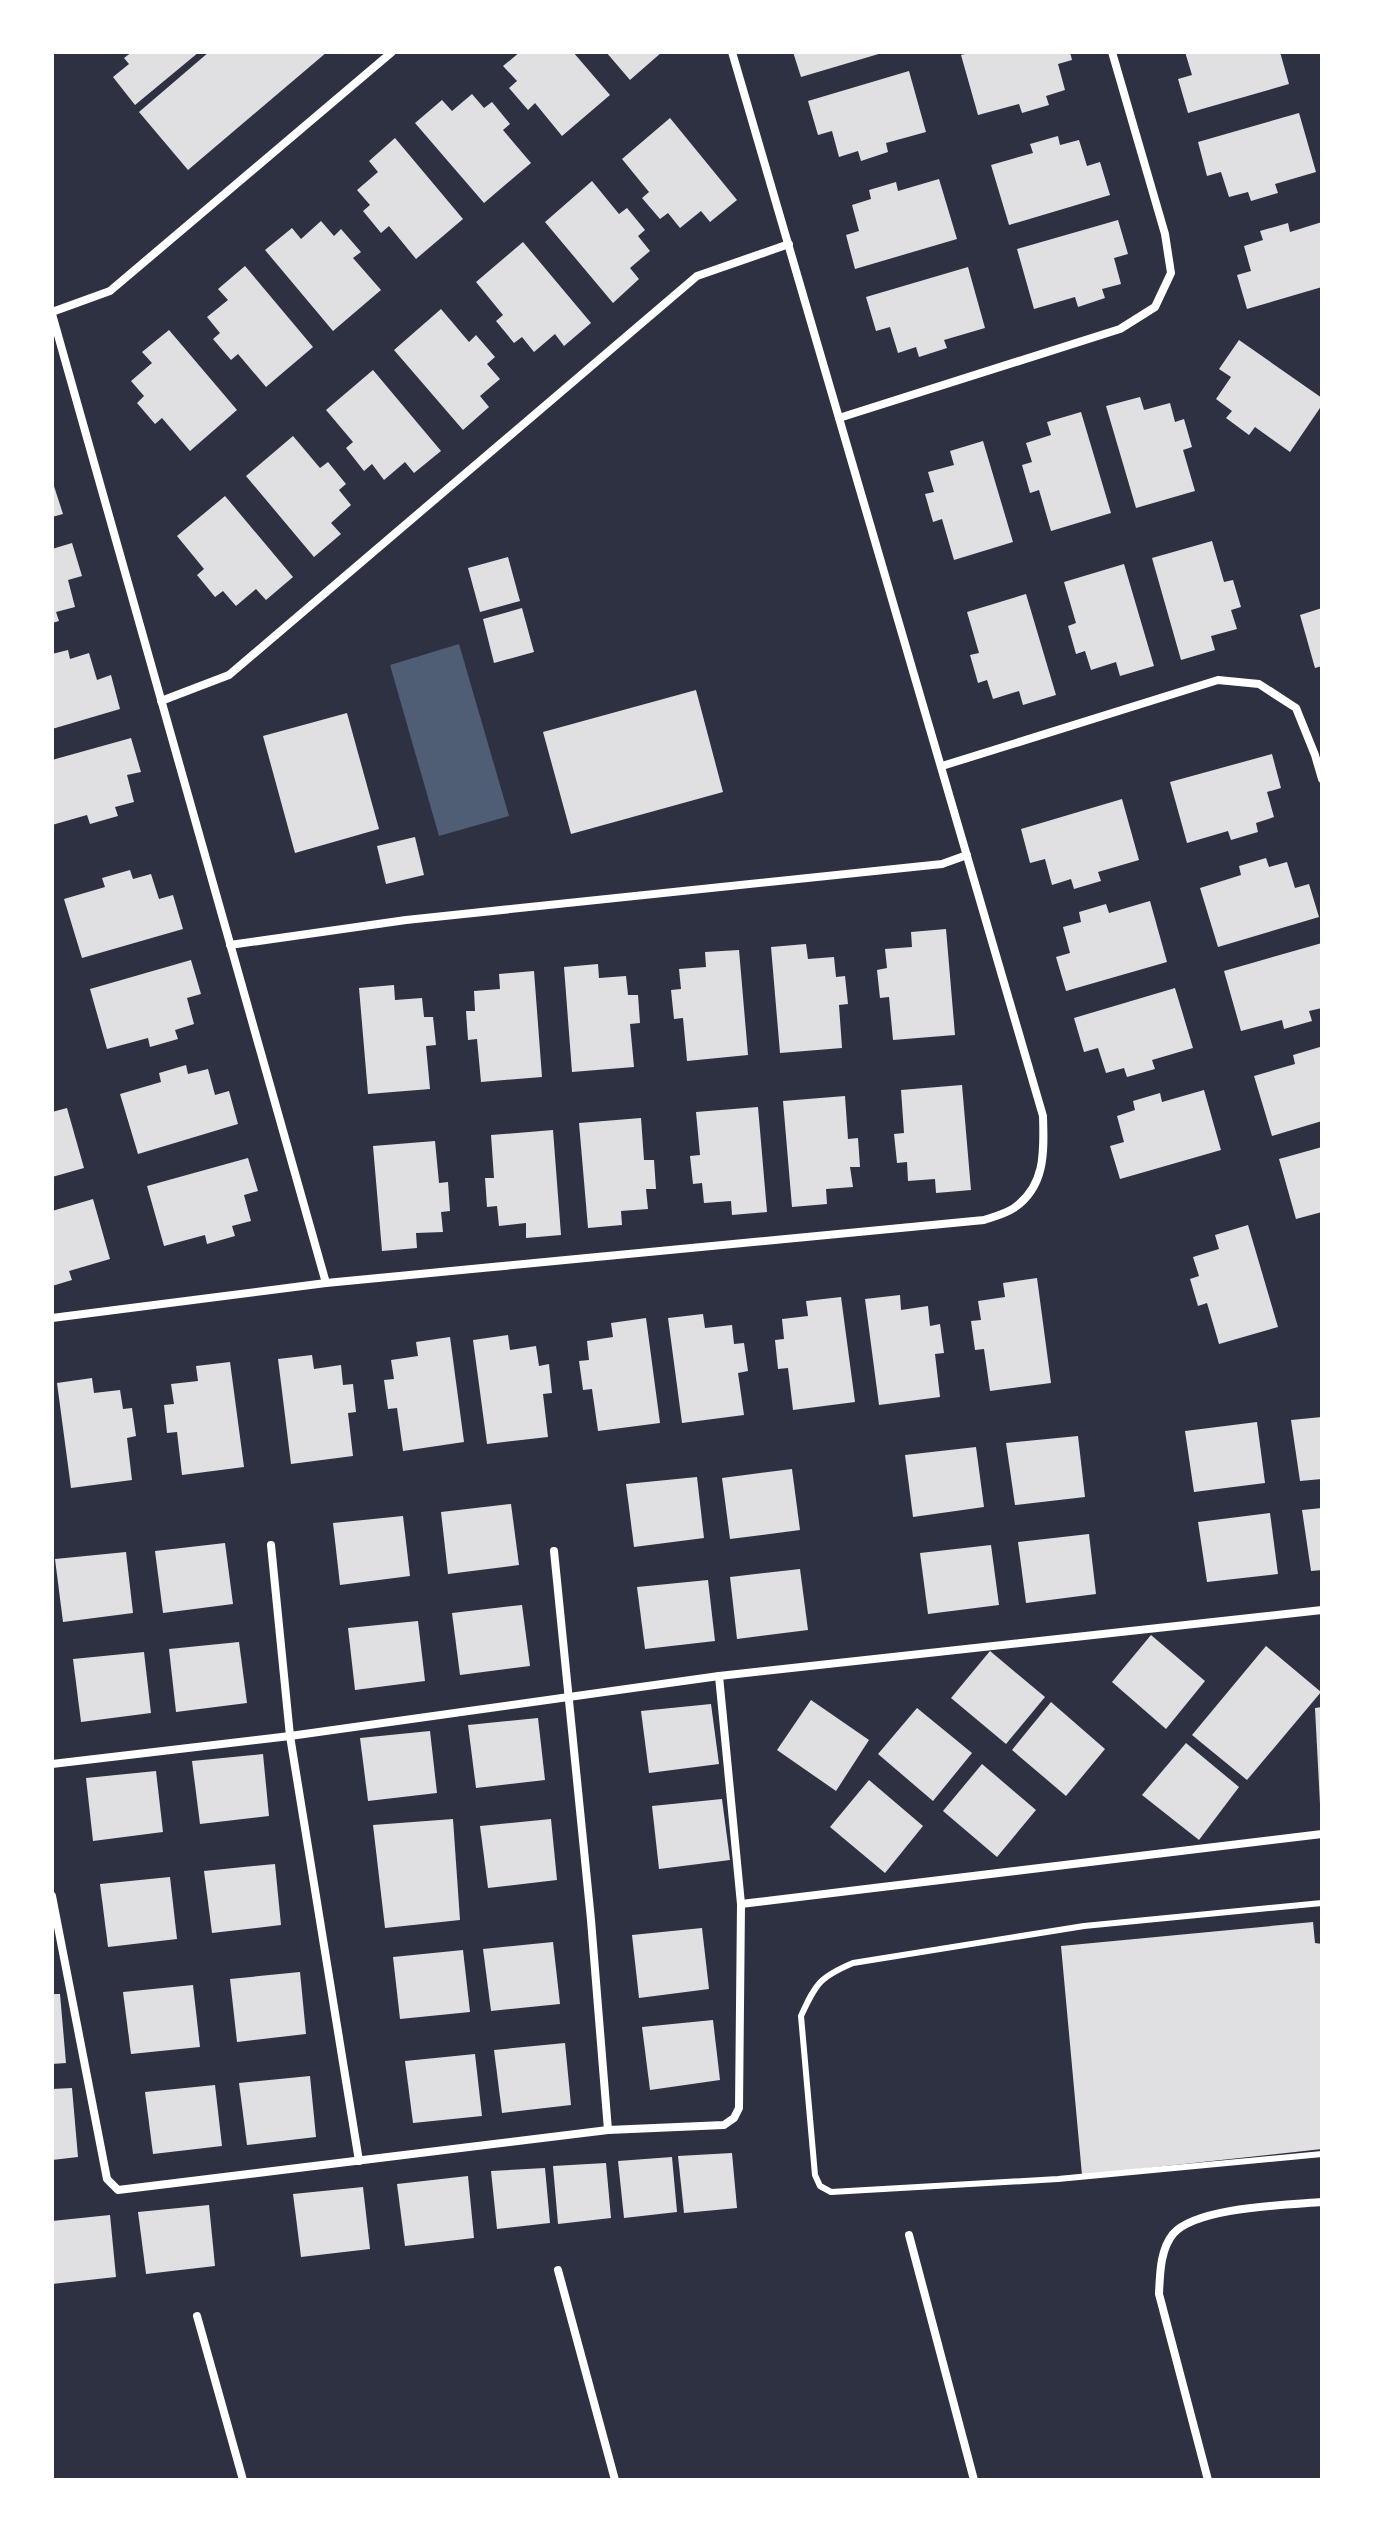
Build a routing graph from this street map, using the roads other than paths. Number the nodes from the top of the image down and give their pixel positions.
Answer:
1 (392, 52) edge
2 (732, 52) edge
3 (1112, 52) edge
4 (789, 244) junction
5 (52, 313) edge
6 (839, 418) junction
7 (161, 701) junction
8 (942, 766) junction
9 (1322, 779) edge
10 (967, 855) junction
11 (230, 945) junction
12 (326, 1283) junction
13 (52, 1318) edge
14 (271, 1545) dead end
15 (554, 1551) dead end
16 (1322, 1610) edge
17 (719, 1676) junction
18 (569, 1698) junction
19 (290, 1736) junction
20 (52, 1764) edge
21 (1322, 1834) edge
22 (52, 1896) edge
23 (1322, 1903) edge
24 (741, 1904) junction
25 (608, 2130) junction
26 (1322, 2154) edge
27 (359, 2161) junction
28 (1322, 2202) edge
29 (909, 2235) dead end
30 (558, 2270) dead end
31 (197, 2316) dead end
32 (243, 2480) edge
33 (615, 2480) edge
34 (974, 2480) edge
35 (1208, 2480) edge

1 - 5 street
2 - 4 street
3 - 6 street
4 - 6 street
4 - 7 street
5 - 7 street
6 - 8 street
7 - 11 street
8 - 9 street
8 - 10 street
10 - 11 street
10 - 12 street
11 - 12 street
12 - 13 street
14 - 19 street
15 - 18 street
16 - 17 street
17 - 18 street
17 - 24 street
18 - 19 street
18 - 25 street
19 - 20 street
19 - 27 street
21 - 24 street
22 - 27 street
23 - 26 lane
24 - 25 street
25 - 27 street
28 - 35 street
29 - 34 street
30 - 33 street
31 - 32 street

